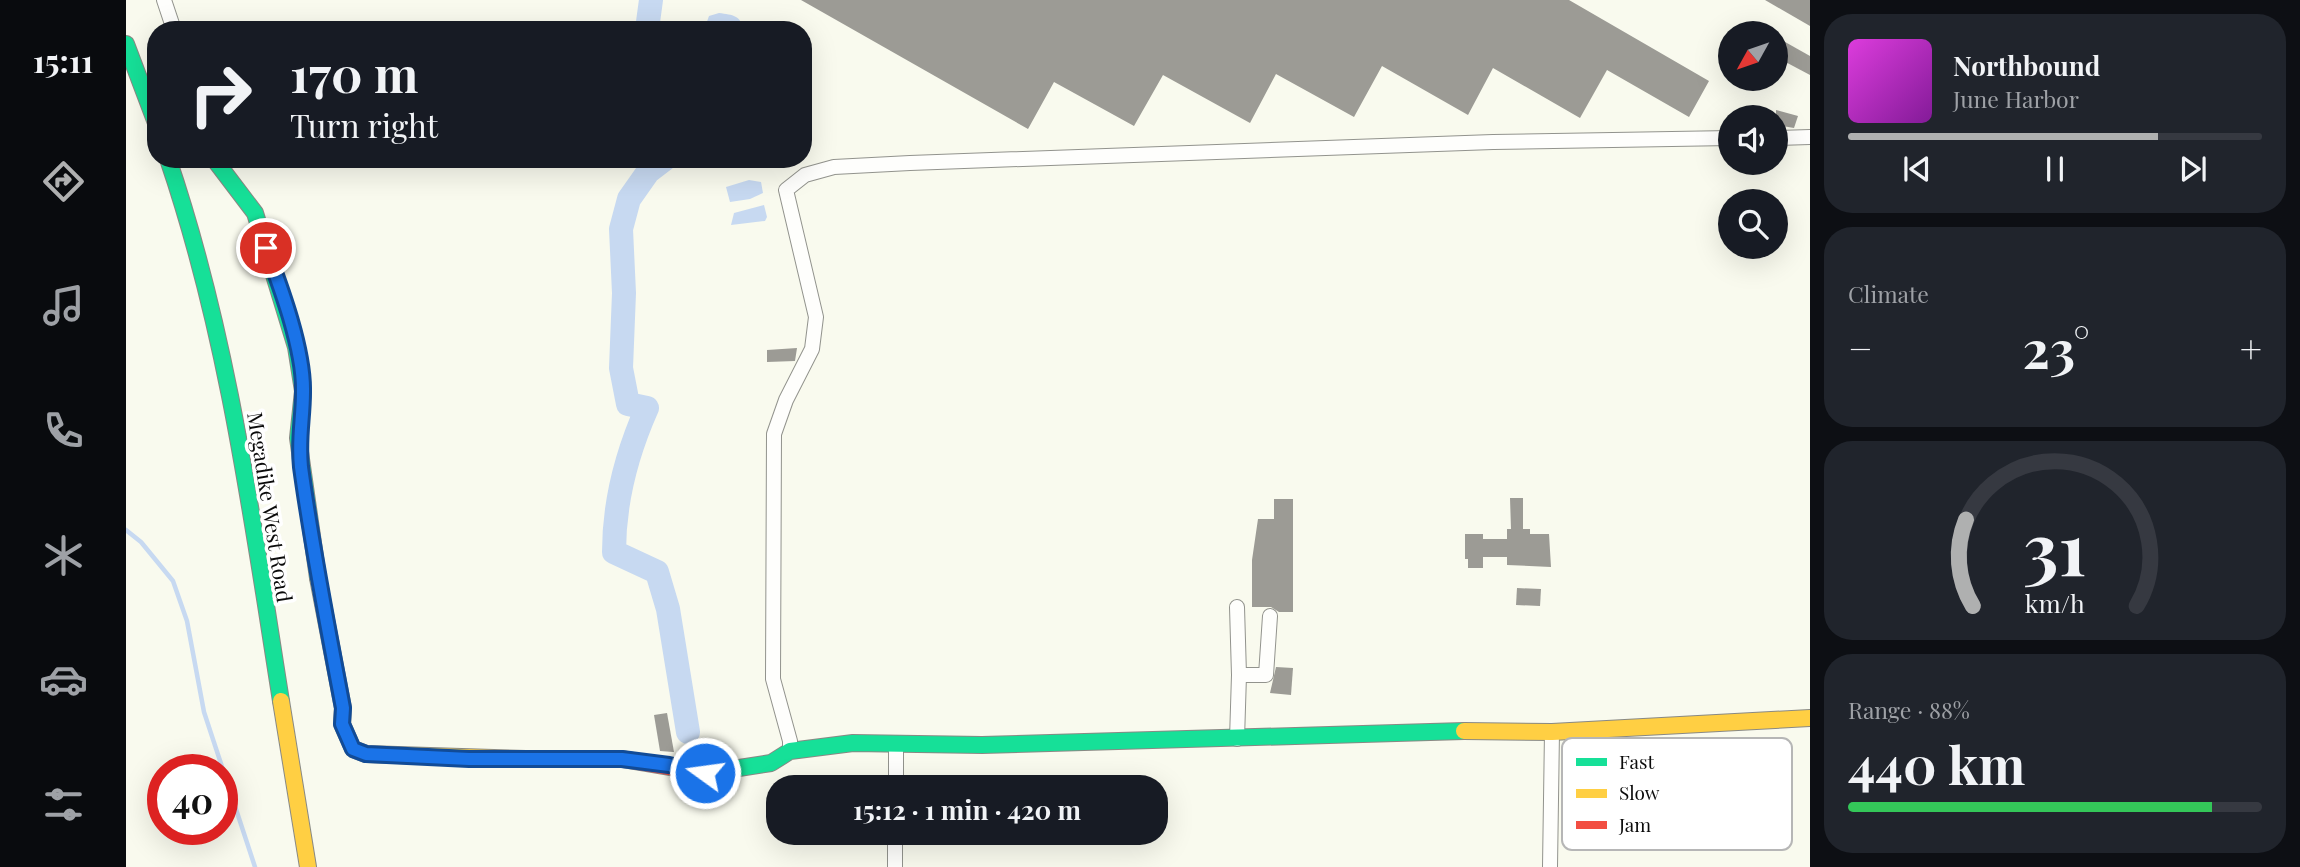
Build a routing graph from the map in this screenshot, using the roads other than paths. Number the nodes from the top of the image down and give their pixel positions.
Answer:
1 (164, 0) edge
2 (171, 21) edge
3 (126, 44) edge
4 (147, 99) edge
5 (1810, 136) edge
6 (1788, 137) edge
7 (1718, 138) edge
8 (171, 168) edge
9 (221, 168) edge
10 (1237, 607) dead end
11 (1270, 616) dead end
12 (1239, 675) junction
13 (1810, 718) edge
14 (1552, 732) junction
15 (1237, 739) junction
16 (896, 743) junction
17 (790, 751) junction
18 (896, 775) edge
19 (895, 845) edge
20 (308, 867) edge
21 (895, 867) edge
22 (1550, 867) edge

1 - 2 street
3 - 4 street
5 - 6 street
7 - 17 street
8 - 20 street, Megadike West Road
9 - 17 street
10 - 12 street
11 - 12 street
12 - 15 street
13 - 14 street
14 - 15 street
14 - 22 street
15 - 16 street
16 - 17 street
16 - 18 street
19 - 21 street

